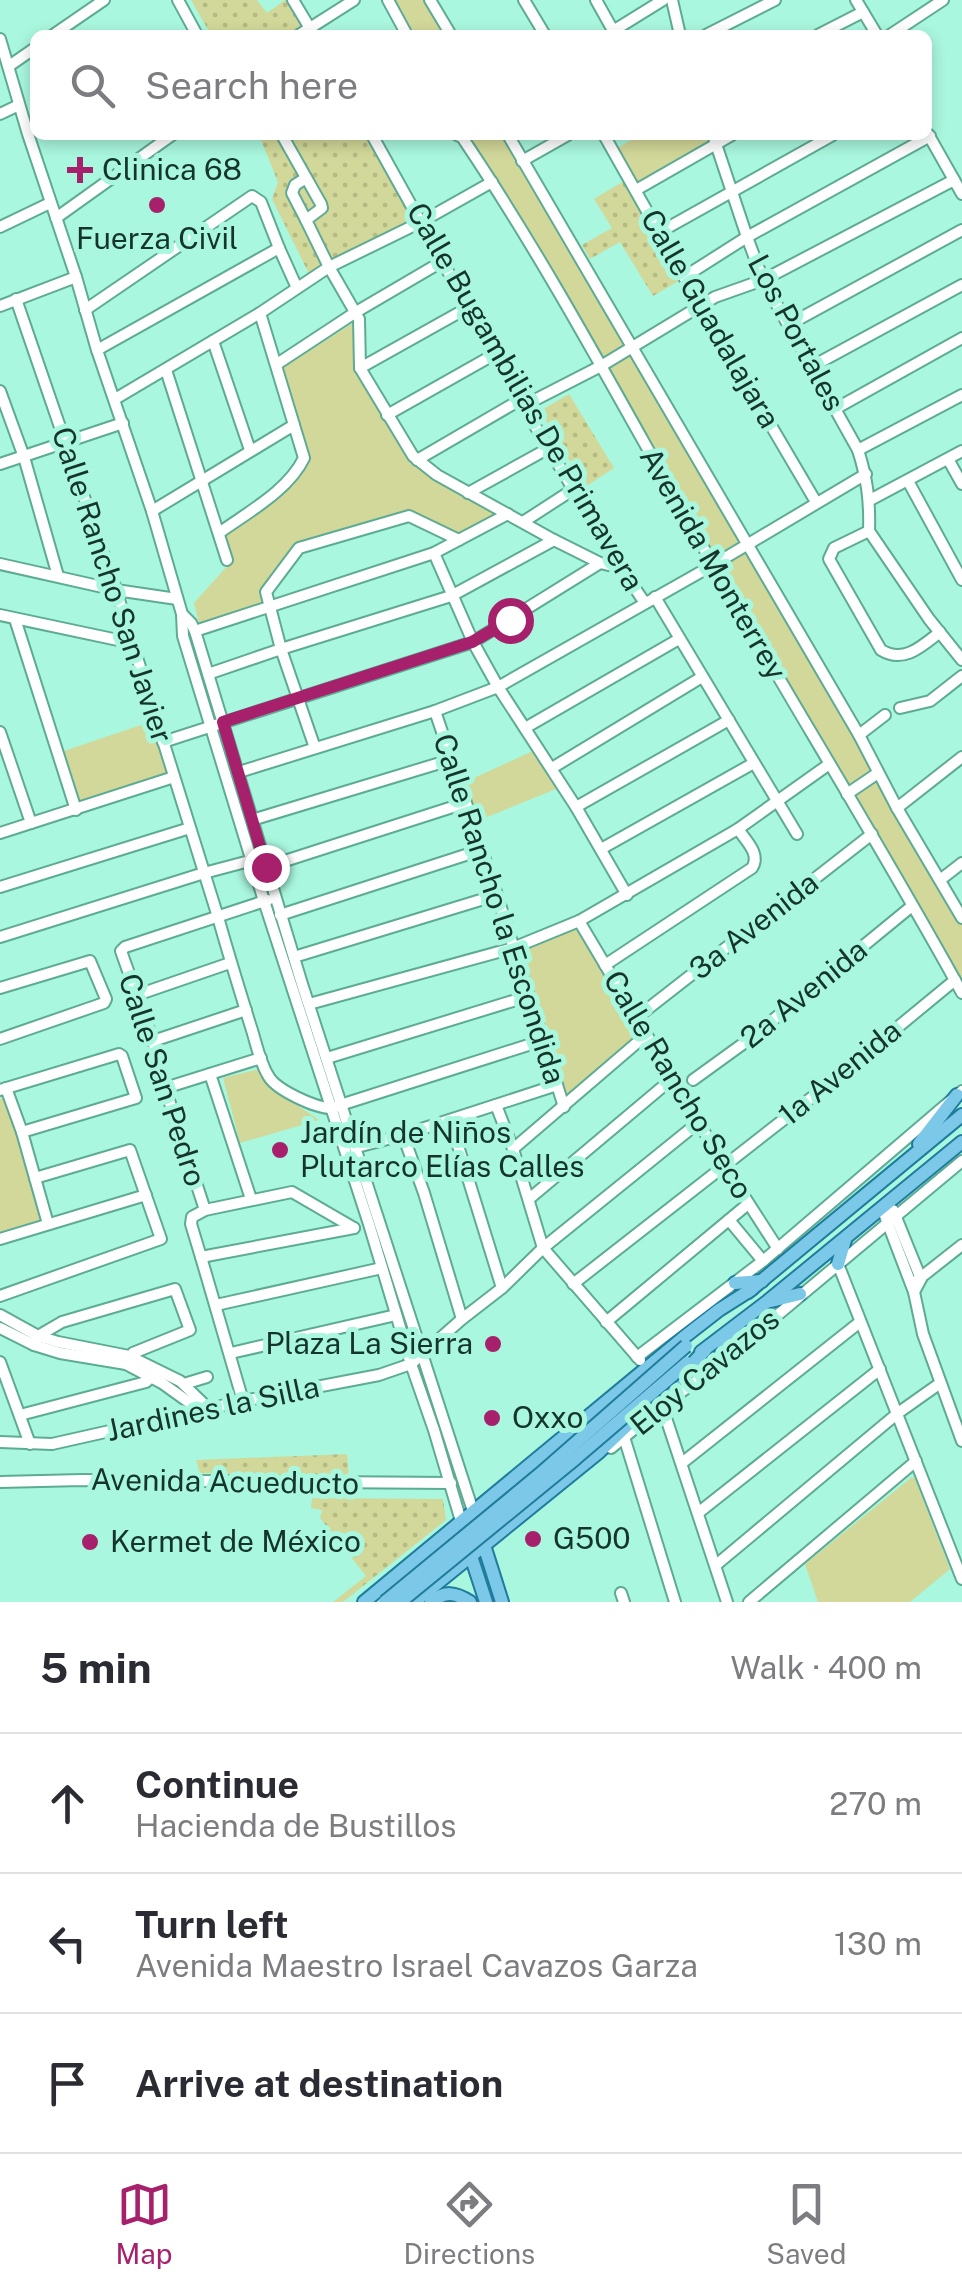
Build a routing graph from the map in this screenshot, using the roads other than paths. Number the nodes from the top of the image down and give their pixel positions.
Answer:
1 (104, 0) edge
2 (178, 0) edge
3 (293, 0) edge
4 (354, 0) edge
5 (388, 0) edge
6 (430, 0) edge
7 (524, 0) edge
8 (596, 0) edge
9 (663, 0) edge
10 (672, 0) edge
11 (775, 0) edge
12 (856, 0) edge
13 (918, 0) edge
14 (943, 0) edge
15 (864, 12) junction
16 (925, 12) junction
17 (61, 30) edge
18 (195, 30) edge
19 (310, 30) edge
20 (312, 30) edge
21 (404, 30) edge
22 (448, 30) edge
23 (542, 30) edge
24 (613, 30) edge
25 (619, 30) edge
26 (679, 30) edge
27 (716, 30) edge
28 (828, 30) edge
29 (874, 30) edge
30 (898, 30) edge
31 (0, 39) edge
32 (30, 51) edge
33 (8, 66) junction
34 (19, 105) junction
35 (0, 114) edge
36 (30, 140) edge
37 (30, 140) edge
38 (165, 140) edge
39 (285, 140) edge
40 (375, 140) edge
41 (462, 140) edge
42 (511, 140) edge
43 (559, 140) edge
44 (607, 140) edge
45 (713, 140) edge
46 (715, 140) edge
47 (824, 140) edge
48 (917, 140) edge
49 (931, 140) edge
50 (522, 161) junction
51 (306, 178) junction
52 (954, 180) junction
53 (492, 182) junction
54 (636, 190) junction
55 (732, 190) junction
56 (962, 194) edge
57 (50, 203) junction
58 (56, 218) junction
59 (306, 220) junction
60 (421, 222) junction
61 (0, 227) edge
62 (962, 230) edge
63 (660, 232) junction
64 (746, 237) junction
65 (278, 248) junction
66 (443, 262) junction
67 (329, 267) junction
68 (76, 277) junction
69 (684, 277) junction
70 (763, 280) junction
71 (962, 284) edge
72 (297, 288) junction
73 (16, 299) junction
74 (0, 306) edge
75 (700, 306) junction
76 (469, 307) junction
77 (85, 310) junction
78 (356, 312) junction
79 (260, 313) junction
80 (788, 326) junction
81 (962, 338) edge
82 (213, 341) junction
83 (632, 348) junction
84 (97, 350) junction
85 (495, 354) junction
86 (277, 364) junction
87 (600, 366) junction
88 (811, 367) junction
89 (360, 368) junction
90 (166, 370) junction
91 (0, 390) edge
92 (962, 395) edge
93 (115, 400) junction
94 (522, 403) junction
95 (835, 409) junction
96 (388, 415) junction
97 (123, 423) junction
98 (294, 425) junction
99 (66, 441) junction
100 (548, 448) junction
101 (250, 450) junction
102 (858, 450) junction
103 (962, 452) edge
104 (24, 456) junction
105 (948, 459) junction
106 (417, 460) junction
107 (0, 464) edge
108 (866, 474) junction
109 (203, 480) junction
110 (908, 481) junction
111 (962, 484) edge
112 (574, 489) junction
113 (468, 493) junction
114 (870, 500) junction
115 (816, 502) junction
116 (152, 511) junction
117 (508, 514) junction
118 (524, 522) junction
119 (869, 531) junction
120 (219, 533) junction
121 (459, 540) junction
122 (554, 540) junction
123 (747, 545) junction
124 (434, 553) junction
125 (1, 560) edge
126 (227, 560) dead end
127 (600, 563) junction
128 (713, 565) junction
129 (621, 568) junction
130 (58, 576) junction
131 (962, 580) edge
132 (116, 590) junction
133 (452, 596) junction
134 (178, 599) junction
135 (650, 600) junction
136 (269, 605) junction
137 (182, 614) junction
138 (0, 615) edge
139 (15, 619) junction
140 (194, 631) junction
141 (940, 632) junction
142 (680, 639) junction
143 (472, 642) junction
144 (132, 643) junction
145 (281, 649) junction
146 (961, 657) edge
147 (208, 674) junction
148 (702, 676) junction
149 (962, 676) edge
150 (498, 687) junction
151 (297, 697) junction
152 (900, 708) dead end
153 (434, 712) junction
154 (886, 715) dead end
155 (729, 720) junction
156 (218, 724) junction
157 (524, 728) junction
158 (0, 732) edge
159 (859, 735) junction
160 (164, 742) junction
161 (315, 748) junction
162 (962, 757) edge
163 (450, 760) junction
164 (754, 763) junction
165 (828, 764) junction
166 (552, 768) junction
167 (238, 772) junction
168 (878, 773) junction
169 (174, 777) junction
170 (847, 794) junction
171 (777, 801) junction
172 (465, 803) junction
173 (576, 807) junction
174 (897, 808) junction
175 (76, 810) junction
176 (252, 820) junction
177 (31, 823) junction
178 (190, 828) junction
179 (738, 829) junction
180 (0, 833) edge
181 (797, 834) dead end
182 (872, 834) junction
183 (601, 849) junction
184 (481, 850) junction
185 (253, 860) junction
186 (962, 864) edge
187 (266, 867) junction
188 (204, 873) junction
189 (940, 880) junction
190 (0, 887) edge
191 (497, 895) junction
192 (627, 895) junction
193 (270, 899) junction
194 (912, 906) junction
195 (280, 915) junction
196 (218, 917) junction
197 (962, 918) edge
198 (579, 921) junction
199 (0, 937) edge
200 (513, 948) junction
201 (294, 957) junction
202 (230, 963) junction
203 (605, 965) junction
204 (955, 980) junction
205 (0, 988) edge
206 (962, 993) edge
207 (138, 995) junction
208 (528, 996) junction
209 (309, 1004) junction
210 (246, 1010) junction
211 (636, 1018) junction
212 (646, 1035) junction
213 (0, 1039) edge
214 (544, 1040) junction
215 (153, 1041) junction
216 (261, 1058) junction
217 (327, 1058) junction
218 (210, 1074) junction
219 (673, 1078) junction
220 (694, 1080) dead end
221 (557, 1085) junction
222 (165, 1088) junction
223 (3, 1089) edge
224 (960, 1093) edge
225 (496, 1105) junction
226 (336, 1106) junction
227 (564, 1107) junction
228 (962, 1116) edge
229 (450, 1120) junction
230 (698, 1122) junction
231 (22, 1132) junction
232 (403, 1134) junction
233 (962, 1142) edge
234 (356, 1147) junction
235 (513, 1149) junction
236 (962, 1161) edge
237 (724, 1166) junction
238 (893, 1174) junction
239 (36, 1178) junction
240 (146, 1195) junction
241 (251, 1199) junction
242 (529, 1199) junction
243 (748, 1204) junction
244 (200, 1212) junction
245 (889, 1212) junction
246 (730, 1220) junction
247 (48, 1224) junction
248 (370, 1224) junction
249 (354, 1228) junction
250 (0, 1239) edge
251 (844, 1240) junction
252 (962, 1245) edge
253 (543, 1248) junction
254 (778, 1249) junction
255 (200, 1258) junction
256 (763, 1261) junction
257 (838, 1264) junction
258 (382, 1268) junction
259 (735, 1283) junction
260 (573, 1284) junction
261 (757, 1285) junction
262 (915, 1285) junction
263 (502, 1288) junction
264 (800, 1294) junction
265 (0, 1296) edge
266 (768, 1302) junction
267 (216, 1305) junction
268 (0, 1315) edge
269 (396, 1316) junction
270 (462, 1319) junction
271 (606, 1322) junction
272 (860, 1322) junction
273 (0, 1328) edge
274 (734, 1328) junction
275 (36, 1340) junction
276 (705, 1350) junction
277 (230, 1353) junction
278 (422, 1356) junction
279 (128, 1360) junction
280 (0, 1362) edge
281 (642, 1363) junction
282 (410, 1364) junction
283 (714, 1368) junction
284 (880, 1369) junction
285 (152, 1376) junction
286 (207, 1377) dead end
287 (184, 1384) junction
288 (939, 1384) junction
289 (243, 1401) junction
290 (662, 1406) junction
291 (205, 1410) junction
292 (956, 1410) edge
293 (898, 1413) junction
294 (20, 1415) junction
295 (624, 1437) junction
296 (962, 1441) edge
297 (0, 1442) edge
298 (30, 1444) junction
299 (545, 1453) junction
300 (916, 1462) junction
301 (682, 1464) junction
302 (523, 1471) junction
303 (567, 1478) junction
304 (0, 1482) edge
305 (450, 1483) junction
306 (541, 1500) junction
307 (473, 1511) junction
308 (698, 1513) junction
309 (461, 1522) junction
310 (484, 1545) junction
311 (471, 1556) junction
312 (412, 1563) junction
313 (716, 1565) junction
314 (962, 1579) edge
315 (385, 1584) junction
316 (432, 1587) junction
317 (364, 1602) edge
318 (385, 1602) edge
319 (402, 1602) edge
320 (414, 1602) edge
321 (431, 1602) edge
322 (470, 1602) edge
323 (486, 1602) edge
324 (502, 1602) edge
325 (675, 1602) edge
326 (727, 1602) edge
327 (749, 1602) edge

1 - 17 street
2 - 18 street
3 - 19 street
4 - 20 street
5 - 21 street
6 - 22 street
7 - 23 street
8 - 24 street
9 - 25 street
10 - 26 street
11 - 27 street
12 - 15 street
13 - 16 street
14 - 16 street
15 - 28 street
15 - 29 street
16 - 30 street
31 - 33 street
32 - 33 street
33 - 34 street
34 - 35 street
34 - 36 street
37 - 57 street
38 - 58 street
39 - 51 street
40 - 60 street, Calle Bugambilias De Primavera
41 - 53 street, Avenida Monterrey
42 - 50 street, Avenida Monterrey
43 - 50 street
44 - 54 street, Calle Guadalajara
45 - 54 street
46 - 55 street, Los Portales
47 - 55 street
48 - 64 street
49 - 52 street
50 - 83 street, Avenida Monterrey
51 - 59 street
51 - 59 street
52 - 56 street
52 - 70 street
53 - 60 street
53 - 87 street, Avenida Monterrey
54 - 63 street, Calle Guadalajara
55 - 63 street
55 - 64 street, Los Portales
57 - 58 street
57 - 61 street
58 - 68 street
59 - 67 street
60 - 66 street, Calle Bugambilias De Primavera
60 - 67 street
62 - 80 street
63 - 69 street, Calle Guadalajara
64 - 69 street
64 - 70 street, Los Portales
65 - 72 street
65 - 77 street
65 - 84 street
66 - 76 street, Calle Bugambilias De Primavera
66 - 78 street
67 - 72 street
67 - 78 street
68 - 73 street
68 - 77 street
69 - 75 street, Calle Guadalajara
70 - 75 street
70 - 80 street, Los Portales
71 - 88 street
72 - 79 street
73 - 74 street
73 - 99 street, Calle Rancho San Javier
75 - 83 street
75 - 115 street, Calle Guadalajara
76 - 85 street, Calle Bugambilias De Primavera
76 - 89 street
77 - 84 street
78 - 86 street
78 - 89 street
79 - 82 street
79 - 86 street
80 - 88 street, Los Portales
81 - 95 street
82 - 90 street
82 - 101 street
83 - 87 street
83 - 123 street, Avenida Monterrey
84 - 93 street
85 - 94 street, Calle Bugambilias De Primavera
85 - 96 street
86 - 98 street
87 - 94 street
87 - 128 street, Avenida Monterrey
88 - 95 street, Los Portales
89 - 96 street
90 - 93 street
90 - 109 street
91 - 104 street
92 - 102 street
93 - 97 street
94 - 100 street, Calle Bugambilias De Primavera
94 - 106 street
95 - 102 street, Los Portales
96 - 106 street
97 - 99 street
97 - 116 street
98 - 101 street
98 - 120 street
99 - 104 street
99 - 132 street, Calle Rancho San Javier
100 - 112 street, Calle Bugambilias De Primavera
100 - 113 street
101 - 109 street
102 - 108 street, Los Portales
103 - 105 street
104 - 107 street
104 - 130 street
105 - 110 street
105 - 111 street
106 - 113 street
108 - 114 street, Los Portales
108 - 115 street
109 - 116 street
109 - 120 street
110 - 114 street
110 - 131 street
112 - 118 street
112 - 129 street, Calle Bugambilias De Primavera
113 - 117 street
114 - 119 street, Los Portales
115 - 123 street
116 - 134 street
117 - 118 street
117 - 121 street
118 - 122 street
119 - 141 street
119 - 141 street
120 - 126 street
121 - 124 street
121 - 136 street
122 - 127 street
122 - 133 street
123 - 128 street
123 - 159 street, Avenida Monterrey
124 - 133 street
124 - 136 street
125 - 130 street
127 - 129 street
127 - 143 street
128 - 135 street
128 - 165 street, Avenida Monterrey
129 - 135 street, Calle Bugambilias De Primavera
130 - 132 street
132 - 134 street
132 - 144 street, Calle Rancho San Javier
133 - 143 street
133 - 145 street
134 - 137 street
135 - 142 street, Calle Bugambilias De Primavera
135 - 150 street
136 - 140 street
136 - 145 street
137 - 140 street
137 - 156 street
138 - 139 street
139 - 144 street
139 - 175 street
140 - 147 street
141 - 146 street
142 - 148 street, Calle Bugambilias De Primavera
142 - 157 street
143 - 150 street
143 - 151 street
144 - 160 street, Calle Rancho San Javier
145 - 147 street
145 - 151 street
147 - 156 street
148 - 155 street, Calle Bugambilias De Primavera
148 - 166 street
149 - 152 street
150 - 153 street
150 - 157 street
151 - 156 street
151 - 161 street
153 - 161 street
153 - 163 street, Calle Rancho la Escondida
154 - 159 street
155 - 164 street, Calle Bugambilias De Primavera
155 - 173 street
156 - 160 street
156 - 167 street
156 - 185 street
157 - 166 street
158 - 177 street
159 - 168 street, Avenida Monterrey
160 - 169 street, Calle Rancho San Javier
161 - 167 street
162 - 174 street
163 - 172 street, Calle Rancho la Escondida
163 - 176 street
164 - 171 street, Calle Bugambilias De Primavera
164 - 183 street
165 - 170 street, Avenida Monterrey
165 - 171 street
166 - 173 street
167 - 176 street
168 - 170 street
168 - 174 street, Avenida Monterrey
169 - 175 street
169 - 178 street, Calle Rancho San Javier
170 - 182 street, Avenida Monterrey
171 - 179 street
171 - 181 street, Calle Bugambilias De Primavera
172 - 184 street, Calle Rancho la Escondida
172 - 187 street
173 - 183 street
174 - 189 street, Avenida Monterrey
175 - 177 street
176 - 187 street
177 - 180 street
178 - 188 street, Calle Rancho San Javier
178 - 190 street
179 - 192 street
179 - 203 street
182 - 194 street, Avenida Monterrey
182 - 211 street, 3a Avenida
183 - 192 street
184 - 191 street, Calle Rancho la Escondida
184 - 195 street
185 - 188 street
185 - 193 street
186 - 189 street
187 - 193 street
188 - 196 street, Calle Rancho San Javier
188 - 199 street
189 - 197 street, Avenida Monterrey
191 - 200 street, Calle Rancho la Escondida
191 - 201 street
192 - 198 street
193 - 195 street
193 - 196 street
193 - 226 street
194 - 204 street, Avenida Monterrey
194 - 220 street, 2a Avenida
195 - 201 street
196 - 202 street, Calle Rancho San Javier
196 - 207 street, Calle San Pedro
198 - 200 street
198 - 203 street, Calle Rancho Seco
200 - 208 street, Calle Rancho la Escondida
200 - 209 street
201 - 209 street
202 - 207 street
202 - 210 street, Calle Rancho San Javier
203 - 211 street, Calle Rancho Seco
204 - 206 street, Avenida Monterrey
204 - 237 street, 1a Avenida
205 - 213 street
207 - 215 street, Calle San Pedro
208 - 214 street, Calle Rancho la Escondida
208 - 217 street
209 - 217 street
210 - 215 street
210 - 216 street, Calle Rancho San Javier
211 - 212 street, Calle Rancho Seco
212 - 219 street, Calle Rancho Seco
212 - 227 street
214 - 221 street, Calle Rancho la Escondida
214 - 226 street
215 - 222 street, Calle San Pedro
216 - 218 street
216 - 226 street
217 - 226 street
218 - 222 street
218 - 241 street
219 - 230 street, Calle Rancho Seco
219 - 242 street
221 - 225 street
221 - 227 street, Calle Rancho la Escondida
222 - 244 street, Calle San Pedro
223 - 231 street
223 - 231 street
224 - 238 main road
224 - 254 street
225 - 229 street
225 - 235 street
226 - 234 street
226 - 248 street
227 - 235 street
228 - 238 main road
229 - 232 street
229 - 263 street
230 - 237 street, Calle Rancho Seco
230 - 253 street, Jardines la Silla
231 - 239 street
232 - 234 street
232 - 270 street
233 - 245 main road
234 - 278 street
235 - 242 street
236 - 245 street, Eloy Cavazos
237 - 243 street, Calle Rancho Seco
237 - 260 street, 1a Avenida
238 - 261 main road
239 - 240 street
239 - 247 street
240 - 247 street
240 - 265 street
241 - 244 street
241 - 249 street
242 - 253 street
243 - 246 street
243 - 254 street, Calle Rancho Seco
244 - 255 street, Calle San Pedro
245 - 251 main road
245 - 257 street, Eloy Cavazos
245 - 262 street
246 - 256 street, Calle Rancho Seco
246 - 271 street
247 - 250 street
248 - 249 street
248 - 258 street
249 - 255 street
251 - 257 main road
251 - 266 main road
252 - 262 street
253 - 260 street
253 - 263 street, Jardines la Silla
254 - 256 street
255 - 267 street, Calle San Pedro
256 - 259 street
257 - 264 street, Eloy Cavazos
257 - 272 street
258 - 267 street
258 - 269 street
259 - 261 main road
259 - 281 street
260 - 271 street
261 - 281 main road
261 - 318 main road, bridge
262 - 288 street
263 - 270 street, Jardines la Silla
264 - 266 main road
264 - 283 street, Eloy Cavazos
266 - 274 main road
267 - 277 street, Calle San Pedro
268 - 275 street
269 - 277 street
269 - 282 street
270 - 278 street, Jardines la Silla
271 - 281 street
272 - 284 street
272 - 301 street
273 - 275 street
274 - 276 main road
274 - 283 main road
275 - 279 street
275 - 279 street
276 - 303 main road
276 - 319 main road, bridge
277 - 289 street, Calle San Pedro
278 - 282 street, Jardines la Silla
278 - 307 street
279 - 285 street
279 - 287 street
280 - 294 street
281 - 299 main road
282 - 289 street, Jardines la Silla
282 - 305 street
283 - 290 street, Eloy Cavazos
284 - 293 street
284 - 308 street
285 - 291 street
285 - 294 street
286 - 287 street
287 - 291 street
288 - 292 street
288 - 293 street
289 - 291 street, Jardines la Silla
290 - 295 street, Eloy Cavazos
290 - 301 street
291 - 298 street, Jardines la Silla
292 - 296 street
293 - 300 street
293 - 313 street
294 - 298 street
295 - 303 street, Eloy Cavazos
295 - 325 street
297 - 298 street, Jardines la Silla
299 - 302 main road
299 - 303 main road
300 - 314 street
300 - 327 street
301 - 308 street
302 - 306 main road
302 - 307 main road
303 - 306 main road
304 - 305 street, Avenida Acueducto
305 - 309 street
306 - 310 main road
307 - 309 main road
307 - 310 main road
308 - 313 street
309 - 311 main road
309 - 312 main road
310 - 311 main road
310 - 324 main road
311 - 316 main road
311 - 323 main road
312 - 315 main road
312 - 316 main road
313 - 326 street
315 - 317 main road
315 - 319 main road
316 - 320 main road
321 - 322 main road

